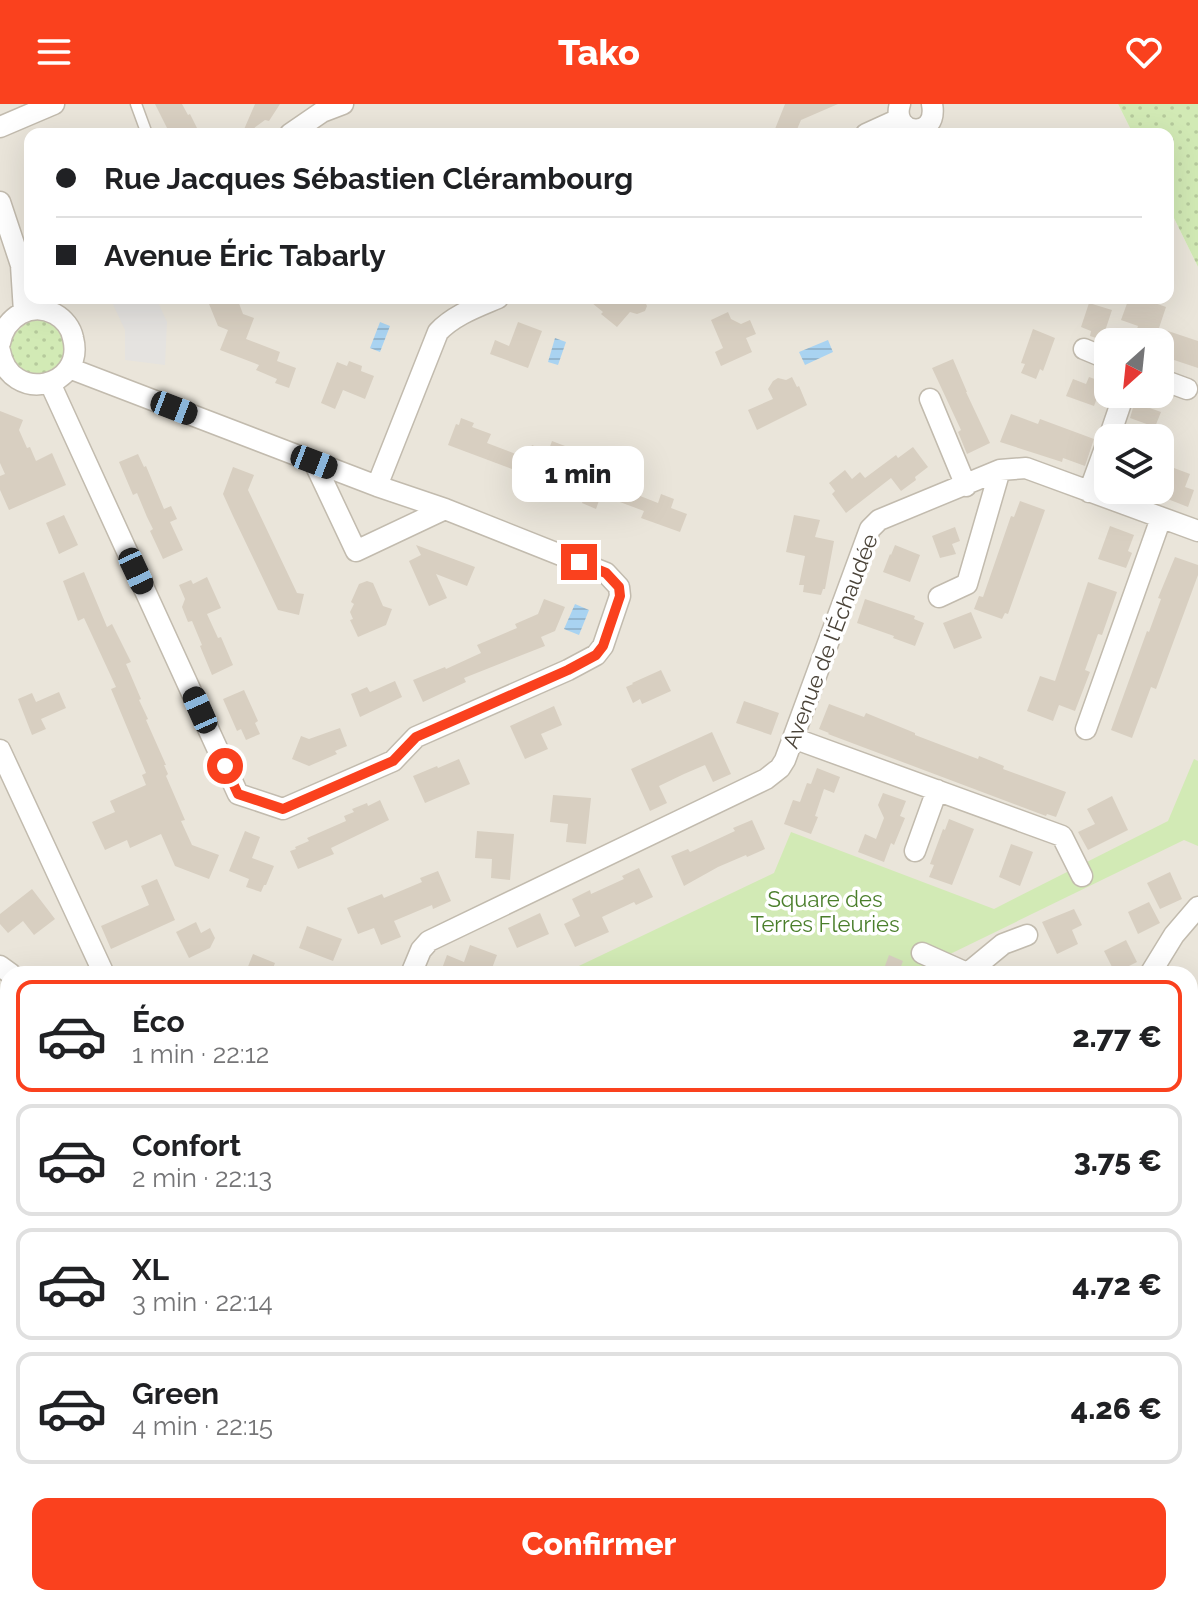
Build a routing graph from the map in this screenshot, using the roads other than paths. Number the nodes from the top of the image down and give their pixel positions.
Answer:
1 (54, 104) edge
2 (136, 104) edge
3 (343, 104) edge
4 (932, 104) edge
5 (899, 112) edge
6 (0, 127) edge
7 (145, 128) edge
8 (299, 128) edge
9 (875, 128) edge
10 (927, 128) edge
11 (0, 202) edge
12 (24, 267) edge
13 (24, 304) edge
14 (484, 304) edge
15 (53, 305) edge
16 (24, 312) junction
17 (2, 332) edge
18 (1084, 349) dead end
19 (1094, 353) edge
20 (1, 360) edge
21 (69, 368) junction
22 (50, 383) junction
23 (1174, 384) edge
24 (1187, 389) dead end
25 (930, 399) dead end
26 (314, 462) junction
27 (1000, 470) junction
28 (1094, 478) edge
29 (377, 486) junction
30 (966, 486) junction
31 (1089, 492) junction
32 (445, 509) junction
33 (1161, 518) junction
34 (1198, 531) edge
35 (939, 597) dead end
36 (1086, 729) dead end
37 (793, 738) junction
38 (0, 750) edge
39 (937, 790) junction
40 (915, 851) dead end
41 (1082, 876) dead end
42 (1198, 908) edge
43 (1027, 935) dead end
44 (922, 953) dead end
45 (100, 966) edge
46 (414, 966) edge
47 (953, 966) edge
48 (977, 966) edge
49 (1155, 966) edge

1 - 6 street
2 - 7 lane
3 - 8 street
4 - 10 street
5 - 9 street
11 - 12 street
13 - 16 street
14 - 29 street
15 - 16 street
15 - 21 street
16 - 17 street
18 - 19 street
20 - 22 street
21 - 22 street
21 - 26 street
22 - 32 street
23 - 24 street
25 - 30 street
26 - 29 street
26 - 32 street
27 - 30 street, Avenue de l'Échaudée
27 - 31 street, Avenue de l'Échaudée
27 - 35 street
28 - 31 street
29 - 32 street
30 - 37 street, Avenue de l'Échaudée
31 - 33 street, Avenue de l'Échaudée
33 - 34 street, Avenue de l'Échaudée
33 - 36 street
37 - 39 street
37 - 46 street, Avenue de l'Échaudée
38 - 45 street
39 - 40 street
39 - 41 street
42 - 49 street
43 - 48 street
44 - 47 street

